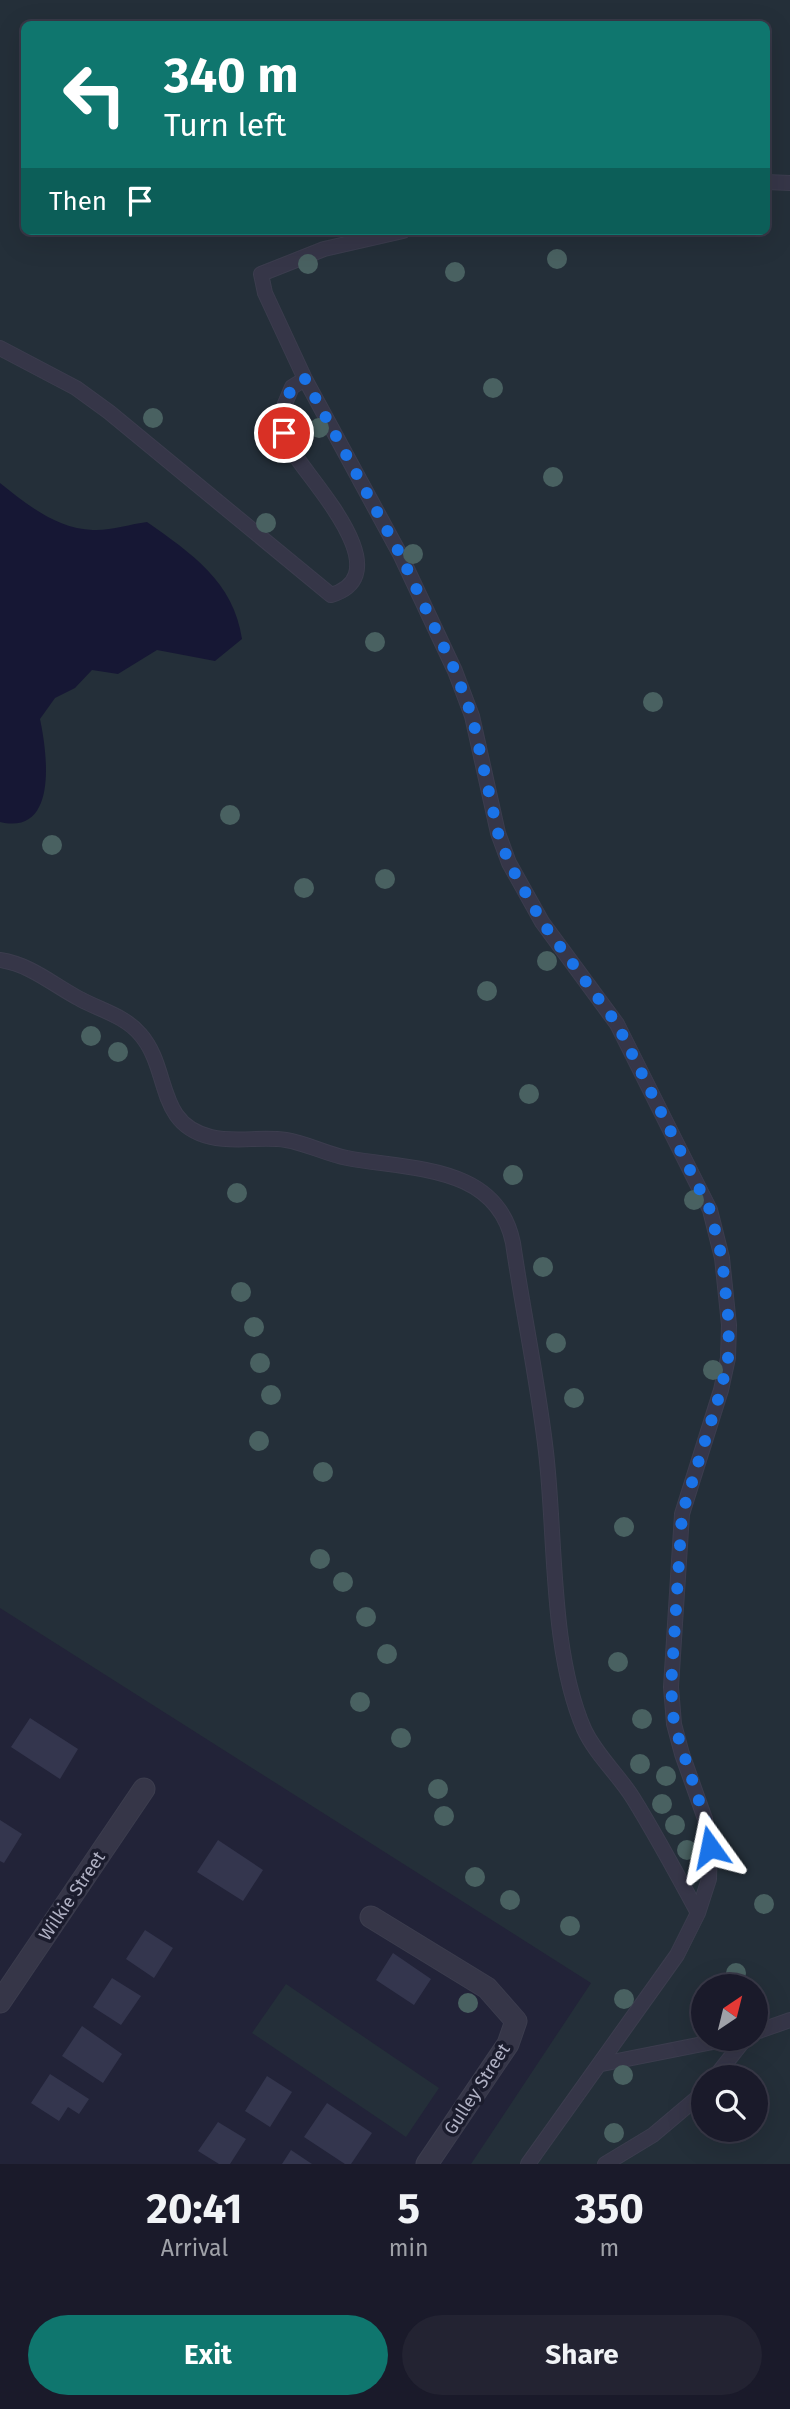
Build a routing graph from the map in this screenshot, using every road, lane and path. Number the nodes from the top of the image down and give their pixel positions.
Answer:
1 (770, 182) edge
2 (790, 183) edge
3 (384, 235) edge
4 (0, 348) edge
5 (305, 379) junction
6 (0, 960) edge
7 (144, 1789) dead end
8 (698, 1913) junction
9 (371, 1917) dead end
10 (0, 2003) edge
11 (790, 2020) edge
12 (768, 2028) edge
13 (691, 2046) edge
14 (736, 2051) edge
15 (602, 2064) junction
16 (724, 2065) edge
17 (691, 2103) edge
18 (538, 2147) junction
19 (428, 2164) edge
20 (528, 2164) edge
21 (540, 2164) edge
22 (605, 2164) edge

1 - 2 lane
3 - 5 lane
4 - 5 lane
5 - 8 lane
6 - 8 lane
7 - 10 street, Wilkie Street
8 - 15 lane
9 - 19 street, Gulley Street
11 - 12 lane
13 - 15 lane
14 - 16 lane
15 - 18 lane
17 - 22 lane
18 - 20 lane
18 - 21 lane

